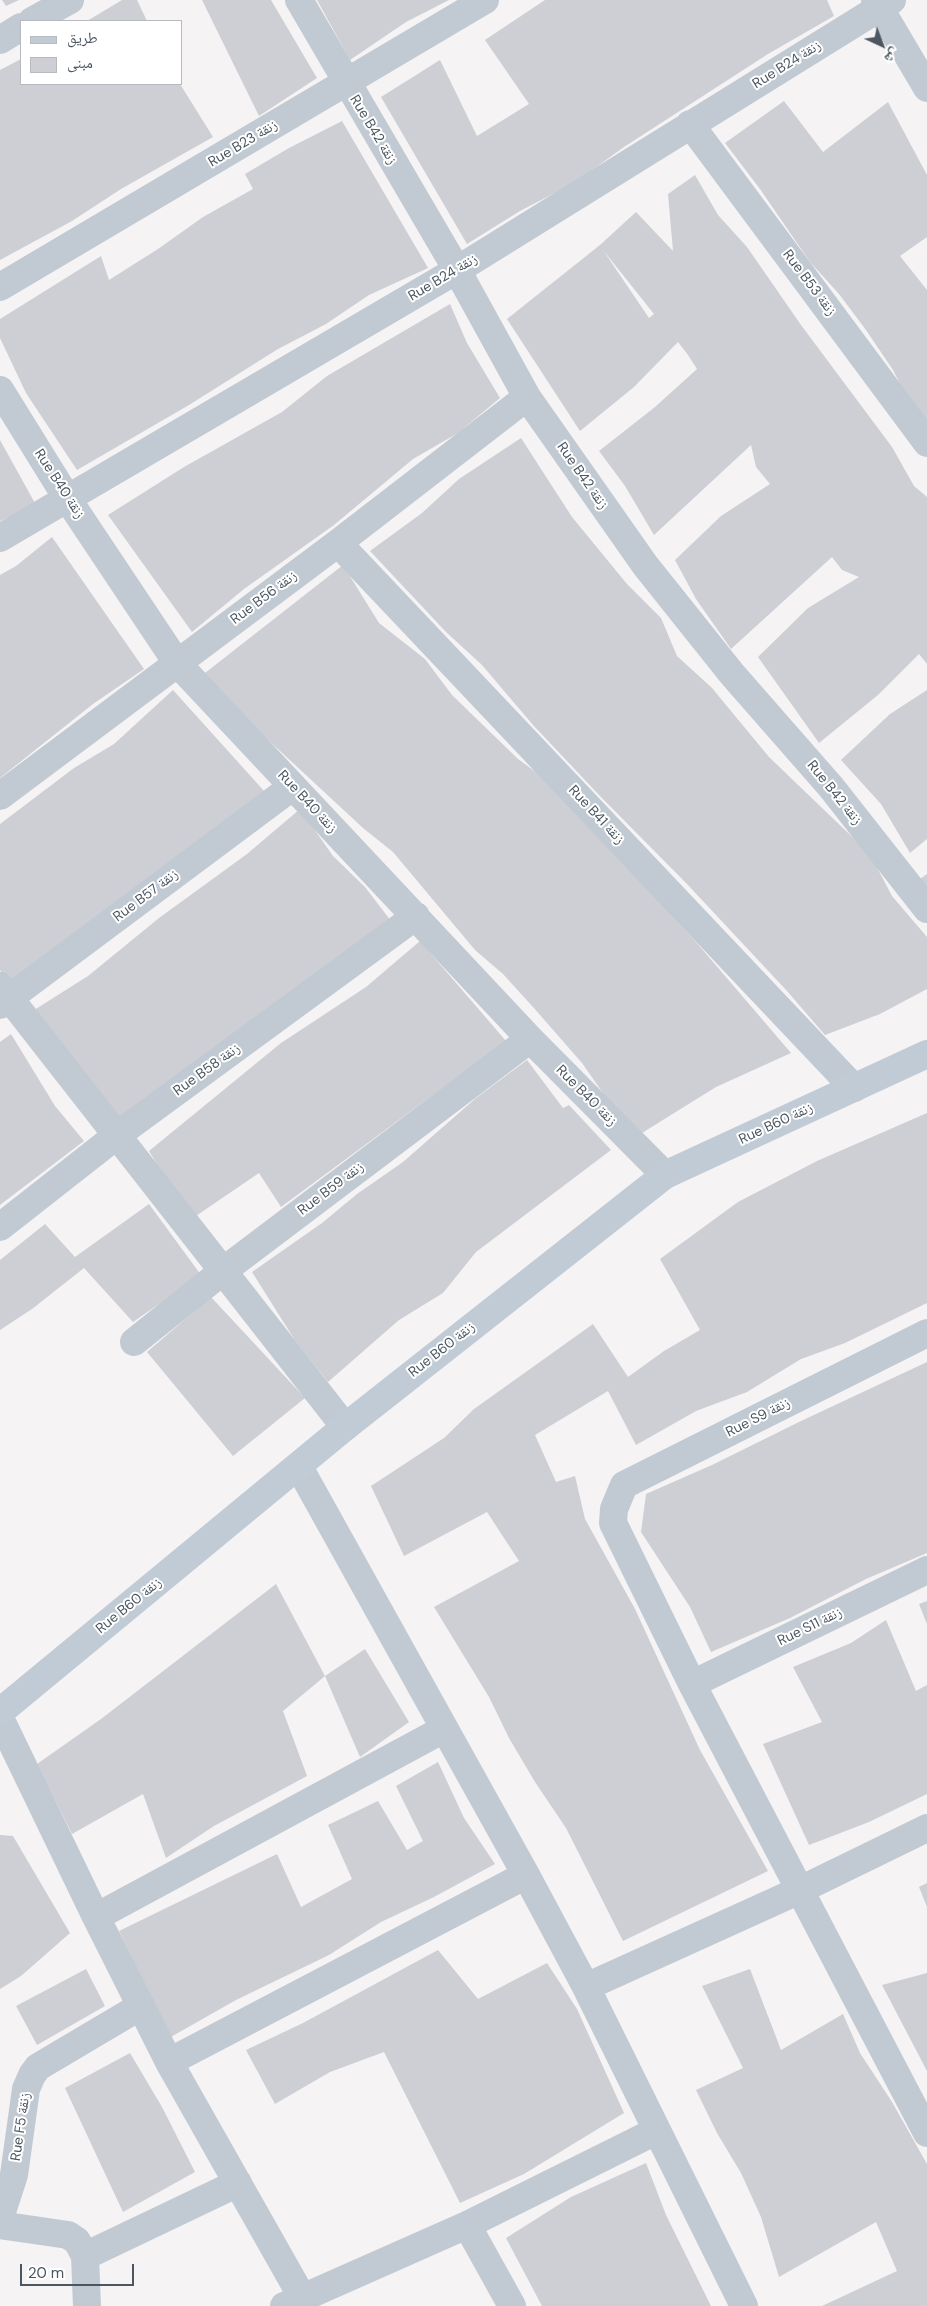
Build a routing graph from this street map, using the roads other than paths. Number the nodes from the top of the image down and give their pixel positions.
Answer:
1 (70, 0) edge
2 (299, 0) edge
3 (485, 0) edge
4 (882, 3) edge
5 (34, 20) edge
6 (20, 28) edge
7 (0, 40) edge
8 (345, 83) junction
9 (927, 88) edge
10 (690, 124) junction
11 (457, 270) junction
12 (0, 287) edge
13 (0, 390) edge
14 (527, 397) junction
15 (927, 443) edge
16 (67, 498) junction
17 (0, 538) edge
18 (338, 543) junction
19 (177, 663) junction
20 (292, 787) junction
21 (0, 796) edge
22 (927, 909) edge
23 (416, 916) junction
24 (3, 997) edge
25 (530, 1039) junction
26 (927, 1054) edge
27 (854, 1088) junction
28 (116, 1136) junction
29 (665, 1175) junction
30 (0, 1227) edge
31 (223, 1271) junction
32 (927, 1333) edge
33 (134, 1342) dead end
34 (345, 1427) junction
35 (299, 1467) junction
36 (927, 1570) edge
37 (692, 1684) junction
38 (0, 1712) edge
39 (0, 1718) edge
40 (444, 1729) junction
41 (927, 1828) edge
42 (526, 1875) junction
43 (800, 1890) junction
44 (96, 1917) junction
45 (586, 1987) junction
46 (141, 2006) junction
47 (169, 2062) junction
48 (923, 2117) edge
49 (656, 2131) junction
50 (238, 2183) junction
51 (0, 2218) edge
52 (0, 2224) edge
53 (467, 2225) junction
54 (85, 2256) junction
55 (293, 2302) edge
56 (87, 2306) edge
57 (512, 2306) edge
58 (744, 2306) edge

1 - 5 street
2 - 8 street, Rue B42 زنقة
3 - 8 street, Rue B23 زنقة
4 - 9 street
4 - 10 street, Rue B24 زنقة
6 - 7 street
8 - 11 street, Rue B42 زنقة
8 - 12 street, Rue B23 زنقة
10 - 11 street, Rue B24 زنقة
10 - 15 street, Rue B53 زنقة
11 - 14 street, Rue B42 زنقة
11 - 16 street, Rue B24 زنقة
13 - 16 street, Rue B40 زنقة
14 - 18 street, Rue B56 زنقة
14 - 22 street, Rue B42 زنقة
16 - 17 street, Rue B24 زنقة
16 - 19 street, Rue B40 زنقة
18 - 19 street, Rue B56 زنقة
18 - 27 street, Rue B41 زنقة
19 - 20 street, Rue B40 زنقة
19 - 21 street, Rue B56 زنقة
20 - 23 street, Rue B40 زنقة
20 - 24 street, Rue B57 زنقة
23 - 25 street, Rue B40 زنقة
23 - 28 street, Rue B58 زنقة
24 - 28 street
25 - 29 street, Rue B40 زنقة
25 - 31 street, Rue B59 زنقة
26 - 27 street, Rue B60 زنقة
27 - 29 street, Rue B60 زنقة
28 - 30 street, Rue B58 زنقة
28 - 31 street
29 - 34 street, Rue B60 زنقة
31 - 33 street, Rue B59 زنقة
31 - 34 street
32 - 37 street, Rue S9 زنقة
34 - 35 street, Rue B60 زنقة
35 - 38 street, Rue B60 زنقة
35 - 40 street
36 - 37 street, Rue S11 زنقة
37 - 43 street
39 - 44 street
40 - 42 street
40 - 44 street
41 - 43 street
42 - 45 street
42 - 47 street
43 - 45 street
43 - 48 street
44 - 46 street
45 - 49 street
46 - 47 street
46 - 51 street, Rue F5 زنقة
47 - 50 street
49 - 53 street
49 - 58 street
50 - 54 street
50 - 55 street
52 - 54 street
53 - 55 street
53 - 57 street
54 - 56 street

